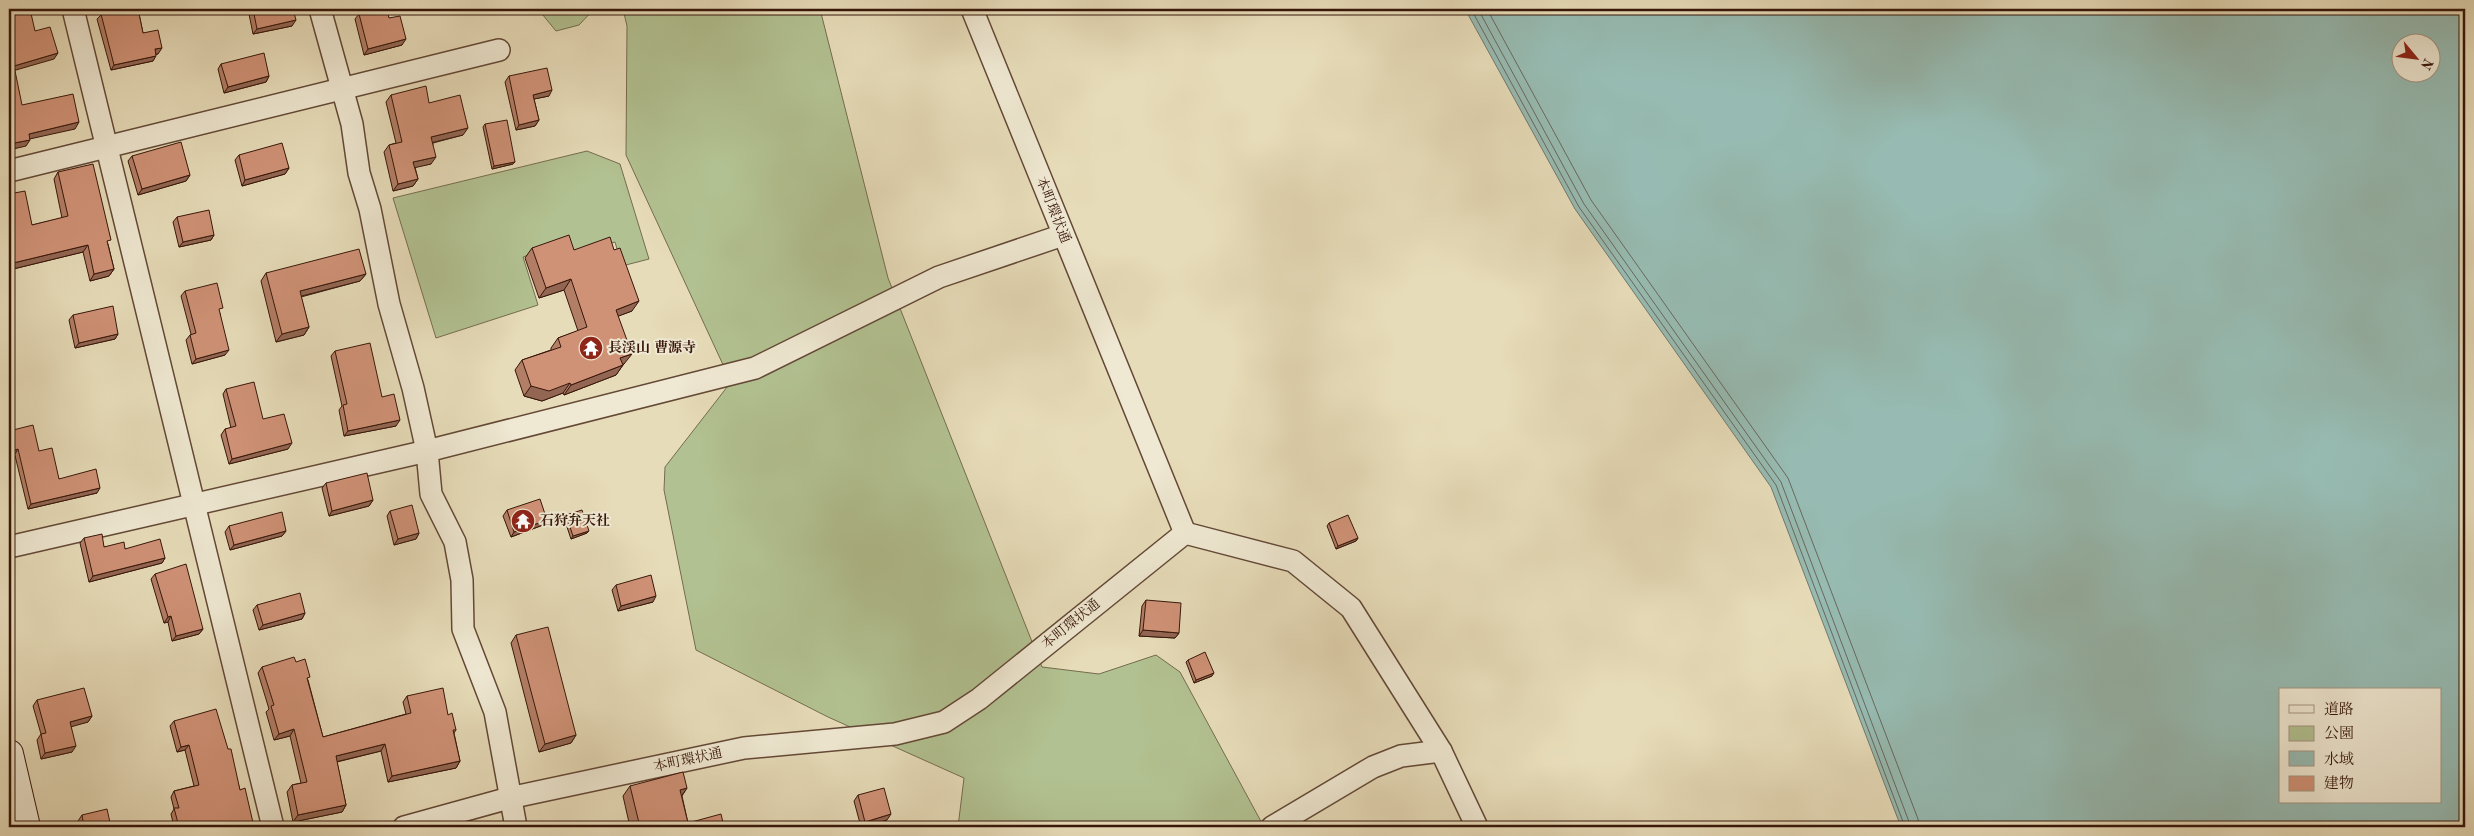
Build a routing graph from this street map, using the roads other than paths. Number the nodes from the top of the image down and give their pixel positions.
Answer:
1 (73, 9) edge
2 (320, 9) edge
3 (972, 9) edge
4 (499, 50) dead end
5 (342, 87) junction
6 (106, 146) junction
7 (9, 171) edge
8 (1063, 235) junction
9 (427, 451) junction
10 (196, 506) junction
11 (1185, 533) junction
12 (9, 547) edge
13 (1441, 751) junction
14 (9, 754) edge
15 (509, 798) junction
16 (26, 827) edge
17 (273, 827) edge
18 (404, 827) edge
19 (516, 827) edge
20 (1272, 827) edge
21 (1477, 827) edge

1 - 6 street
2 - 5 street
3 - 8 street, 本町環状通
4 - 5 street
5 - 6 street
5 - 9 street
6 - 7 street
6 - 10 street
8 - 9 street
8 - 11 street, 本町環状通
9 - 10 street
9 - 15 street
10 - 12 street
10 - 17 street
11 - 13 street
11 - 15 street, 本町環状通
13 - 20 street
13 - 21 street
14 - 16 main road
15 - 18 street, 本町環状通
15 - 19 street

